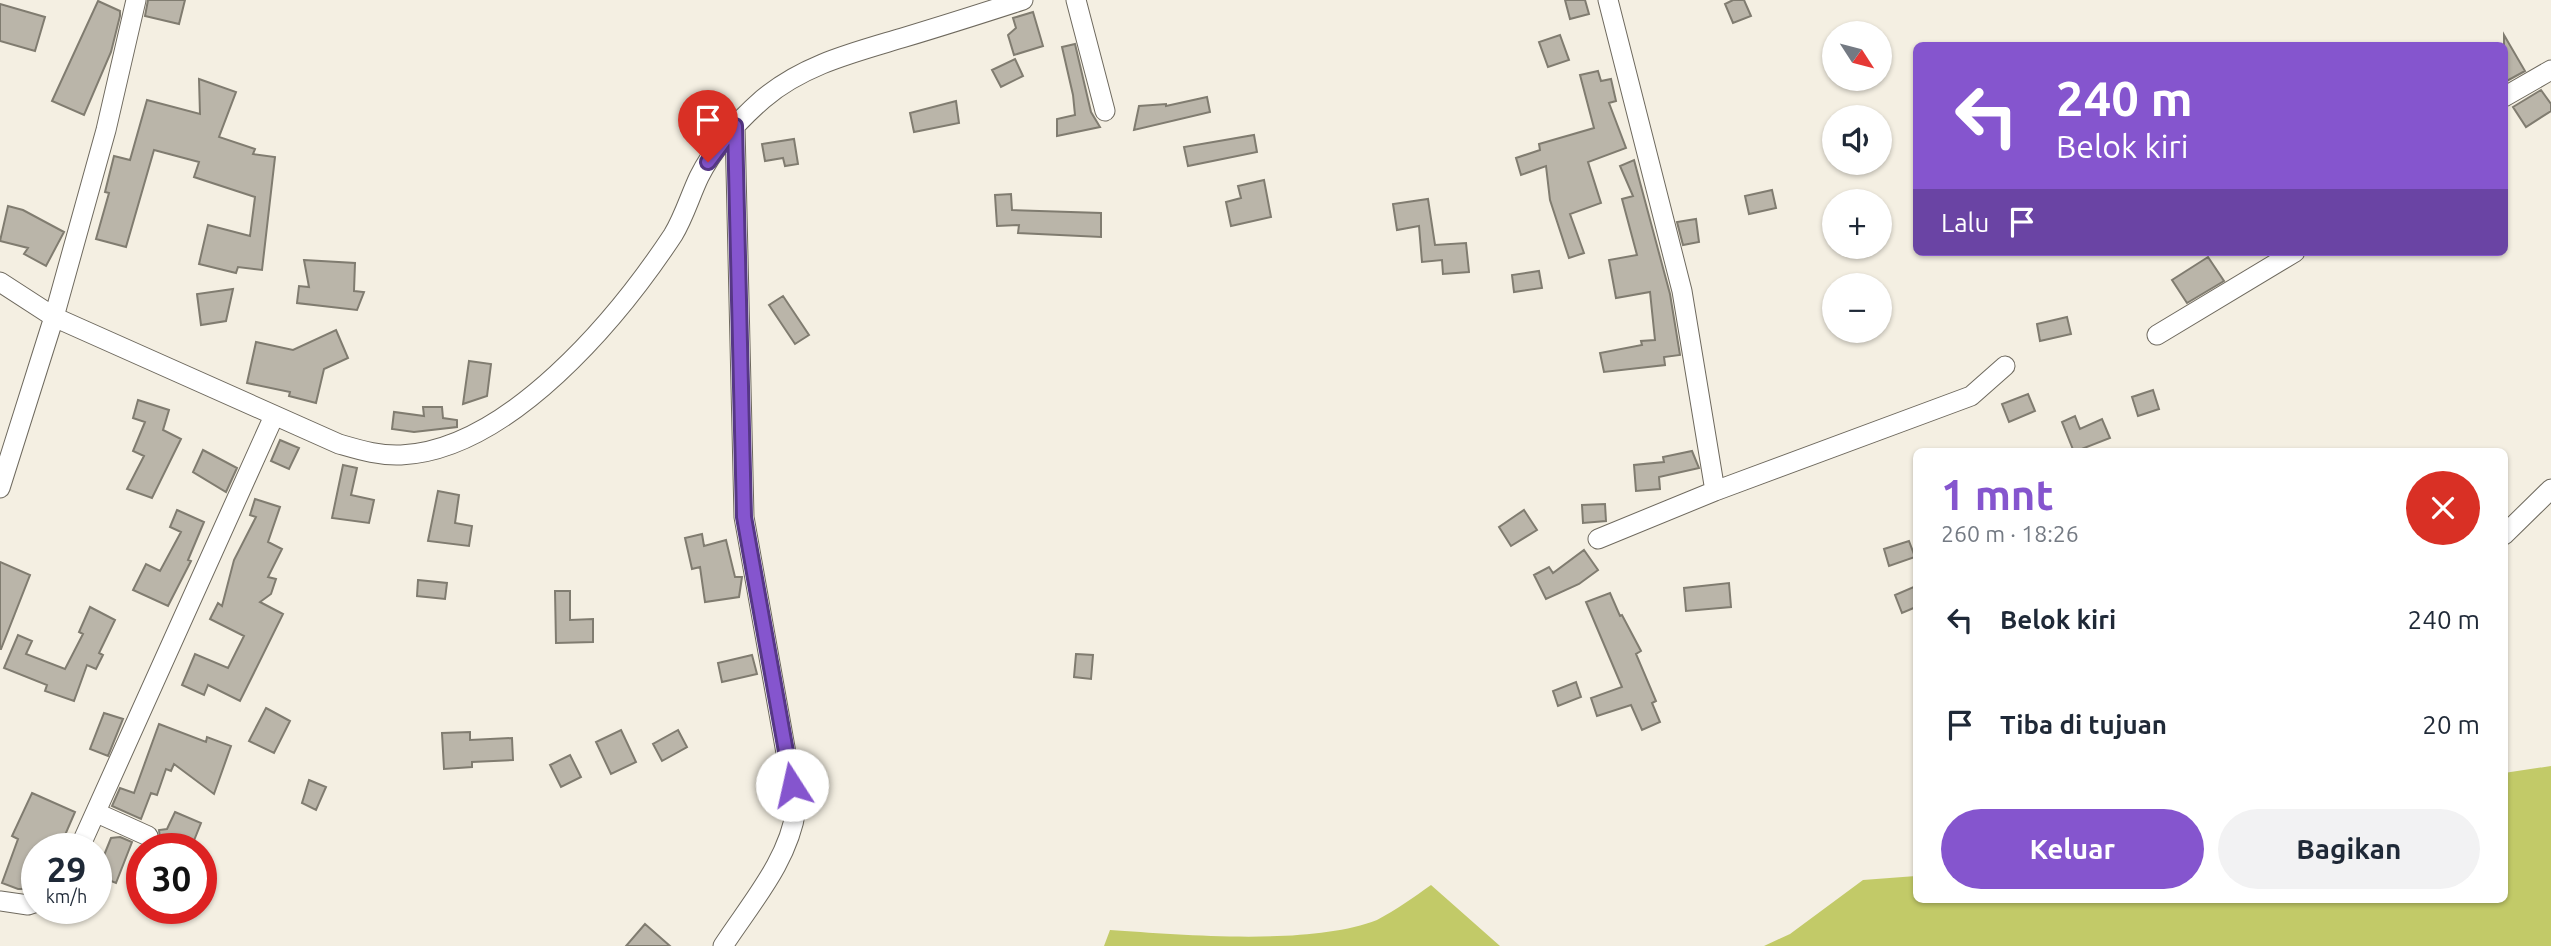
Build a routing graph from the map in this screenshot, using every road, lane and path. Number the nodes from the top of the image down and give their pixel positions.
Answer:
1 (135, 0) edge
2 (1023, 0) edge
3 (1076, 0) edge
4 (1608, 0) edge
5 (2551, 69) edge
6 (2508, 95) edge
7 (1105, 111) dead end
8 (735, 126) junction
9 (2288, 256) edge
10 (0, 282) edge
11 (54, 317) junction
12 (2157, 335) dead end
13 (2005, 366) dead end
14 (274, 416) junction
15 (0, 488) edge
16 (2551, 489) edge
17 (1715, 491) junction
18 (2508, 531) edge
19 (1598, 539) dead end
20 (97, 813) junction
21 (87, 833) edge
22 (141, 833) edge
23 (0, 901) edge
24 (21, 904) edge
25 (723, 946) edge

1 - 11 street
2 - 8 street
3 - 7 street
4 - 17 street
5 - 6 street
8 - 14 street
8 - 25 street
9 - 12 street
10 - 11 street
11 - 14 street
11 - 15 street
13 - 17 street
14 - 20 street
16 - 18 street
17 - 19 street
20 - 21 street
20 - 22 street
23 - 24 street

